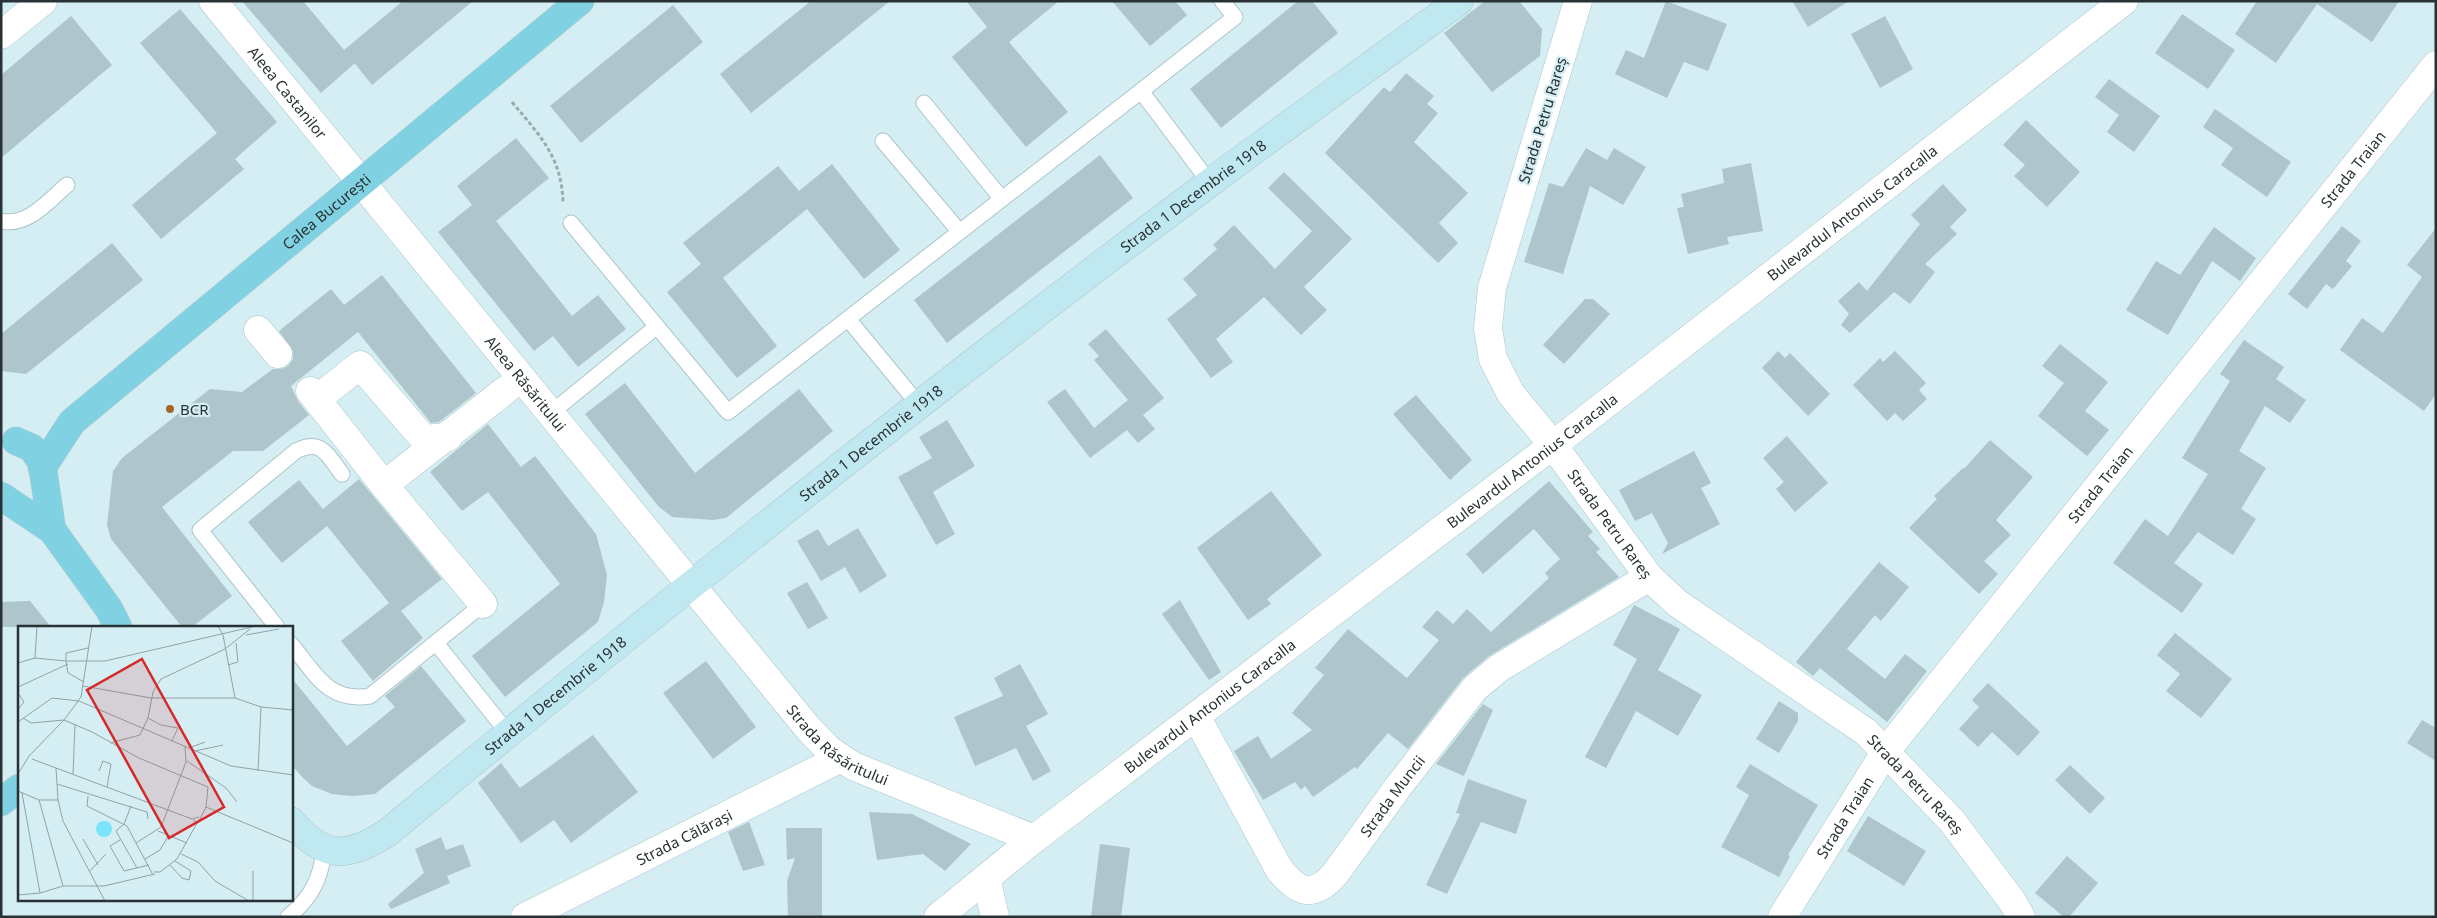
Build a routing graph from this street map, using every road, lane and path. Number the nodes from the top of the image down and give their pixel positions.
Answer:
1 (213, 1) edge
2 (580, 1) edge
3 (1222, 1) edge
4 (1459, 1) edge
5 (1578, 1) edge
6 (2124, 1) edge
7 (30, 5) edge
8 (1, 35) edge
9 (2436, 65) edge
10 (1141, 91) junction
11 (512, 102) dead end
12 (924, 103) dead end
13 (883, 141) dead end
14 (361, 183) junction
15 (1210, 183) junction
16 (68, 185) dead end
17 (1001, 198) junction
18 (1, 221) edge
19 (571, 224) joint
20 (959, 231) junction
21 (848, 319) junction
22 (656, 327) junction
23 (258, 330) dead end
24 (278, 354) dead end
25 (507, 389) dead end
26 (919, 405) junction
27 (551, 414) junction
28 (72, 422) junction
29 (448, 437) junction
30 (7, 440) edge
31 (1553, 445) junction
32 (42, 471) junction
33 (342, 474) dead end
34 (384, 485) junction
35 (4, 497) edge
36 (52, 530) junction
37 (1649, 577) junction
38 (691, 584) junction
39 (488, 600) joint
40 (269, 624) edge
41 (118, 626) edge
42 (436, 643) junction
43 (292, 645) edge
44 (1196, 716) junction
45 (508, 733) junction
46 (1886, 751) junction
47 (841, 758) junction
48 (18, 789) edge
49 (1, 802) edge
50 (292, 822) edge
51 (1034, 839) junction
52 (324, 850) junction
53 (986, 878) junction
54 (288, 917) edge
55 (525, 917) edge
56 (938, 917) edge
57 (995, 917) edge
58 (1782, 917) edge
59 (2021, 917) edge

1 - 14 street, Aleea Castanilor
2 - 14 main road, Calea București
3 - 10 lane
4 - 15 main road, Strada 1 Decembrie 1918
5 - 31 street, Strada Petru Rareș
6 - 31 street, Bulevardul Antonius Caracalla
7 - 8 street
9 - 46 street, Strada Traian
10 - 15 lane
10 - 17 lane
11 - 19 path
12 - 17 lane
13 - 20 lane
14 - 27 street, Aleea Răsăritului
14 - 28 main road, Calea București
15 - 26 main road, Strada 1 Decembrie 1918
16 - 18 lane
17 - 20 lane
19 - 22 lane
20 - 21 lane
21 - 22 lane
21 - 26 lane
22 - 27 lane
23 - 24 street
25 - 29 street
26 - 38 main road, Strada 1 Decembrie 1918
27 - 38 street, Aleea Răsăritului
28 - 30 main road
28 - 32 main road
29 - 34 street
29 - 34 street
30 - 32 main road
31 - 37 street, Strada Petru Rareș
31 - 44 street, Bulevardul Antonius Caracalla
32 - 35 main road
32 - 36 main road
33 - 40 lane
34 - 39 street
35 - 36 main road
36 - 41 main road
37 - 44 street, Strada Muncii
37 - 46 street, Strada Petru Rareș
38 - 45 main road, Strada 1 Decembrie 1918
38 - 47 street, Strada Răsăritului
39 - 42 lane
42 - 43 lane
42 - 45 lane
44 - 51 street, Bulevardul Antonius Caracalla
45 - 52 main road, Strada 1 Decembrie 1918
46 - 58 street, Strada Traian
46 - 59 street, Strada Petru Rareș
47 - 51 street, Strada Răsăritului
47 - 55 street, Strada Călărași
48 - 49 main road
50 - 52 main road
51 - 53 street, Bulevardul Antonius Caracalla
52 - 54 lane
53 - 56 street, Bulevardul Antonius Caracalla
53 - 57 street

